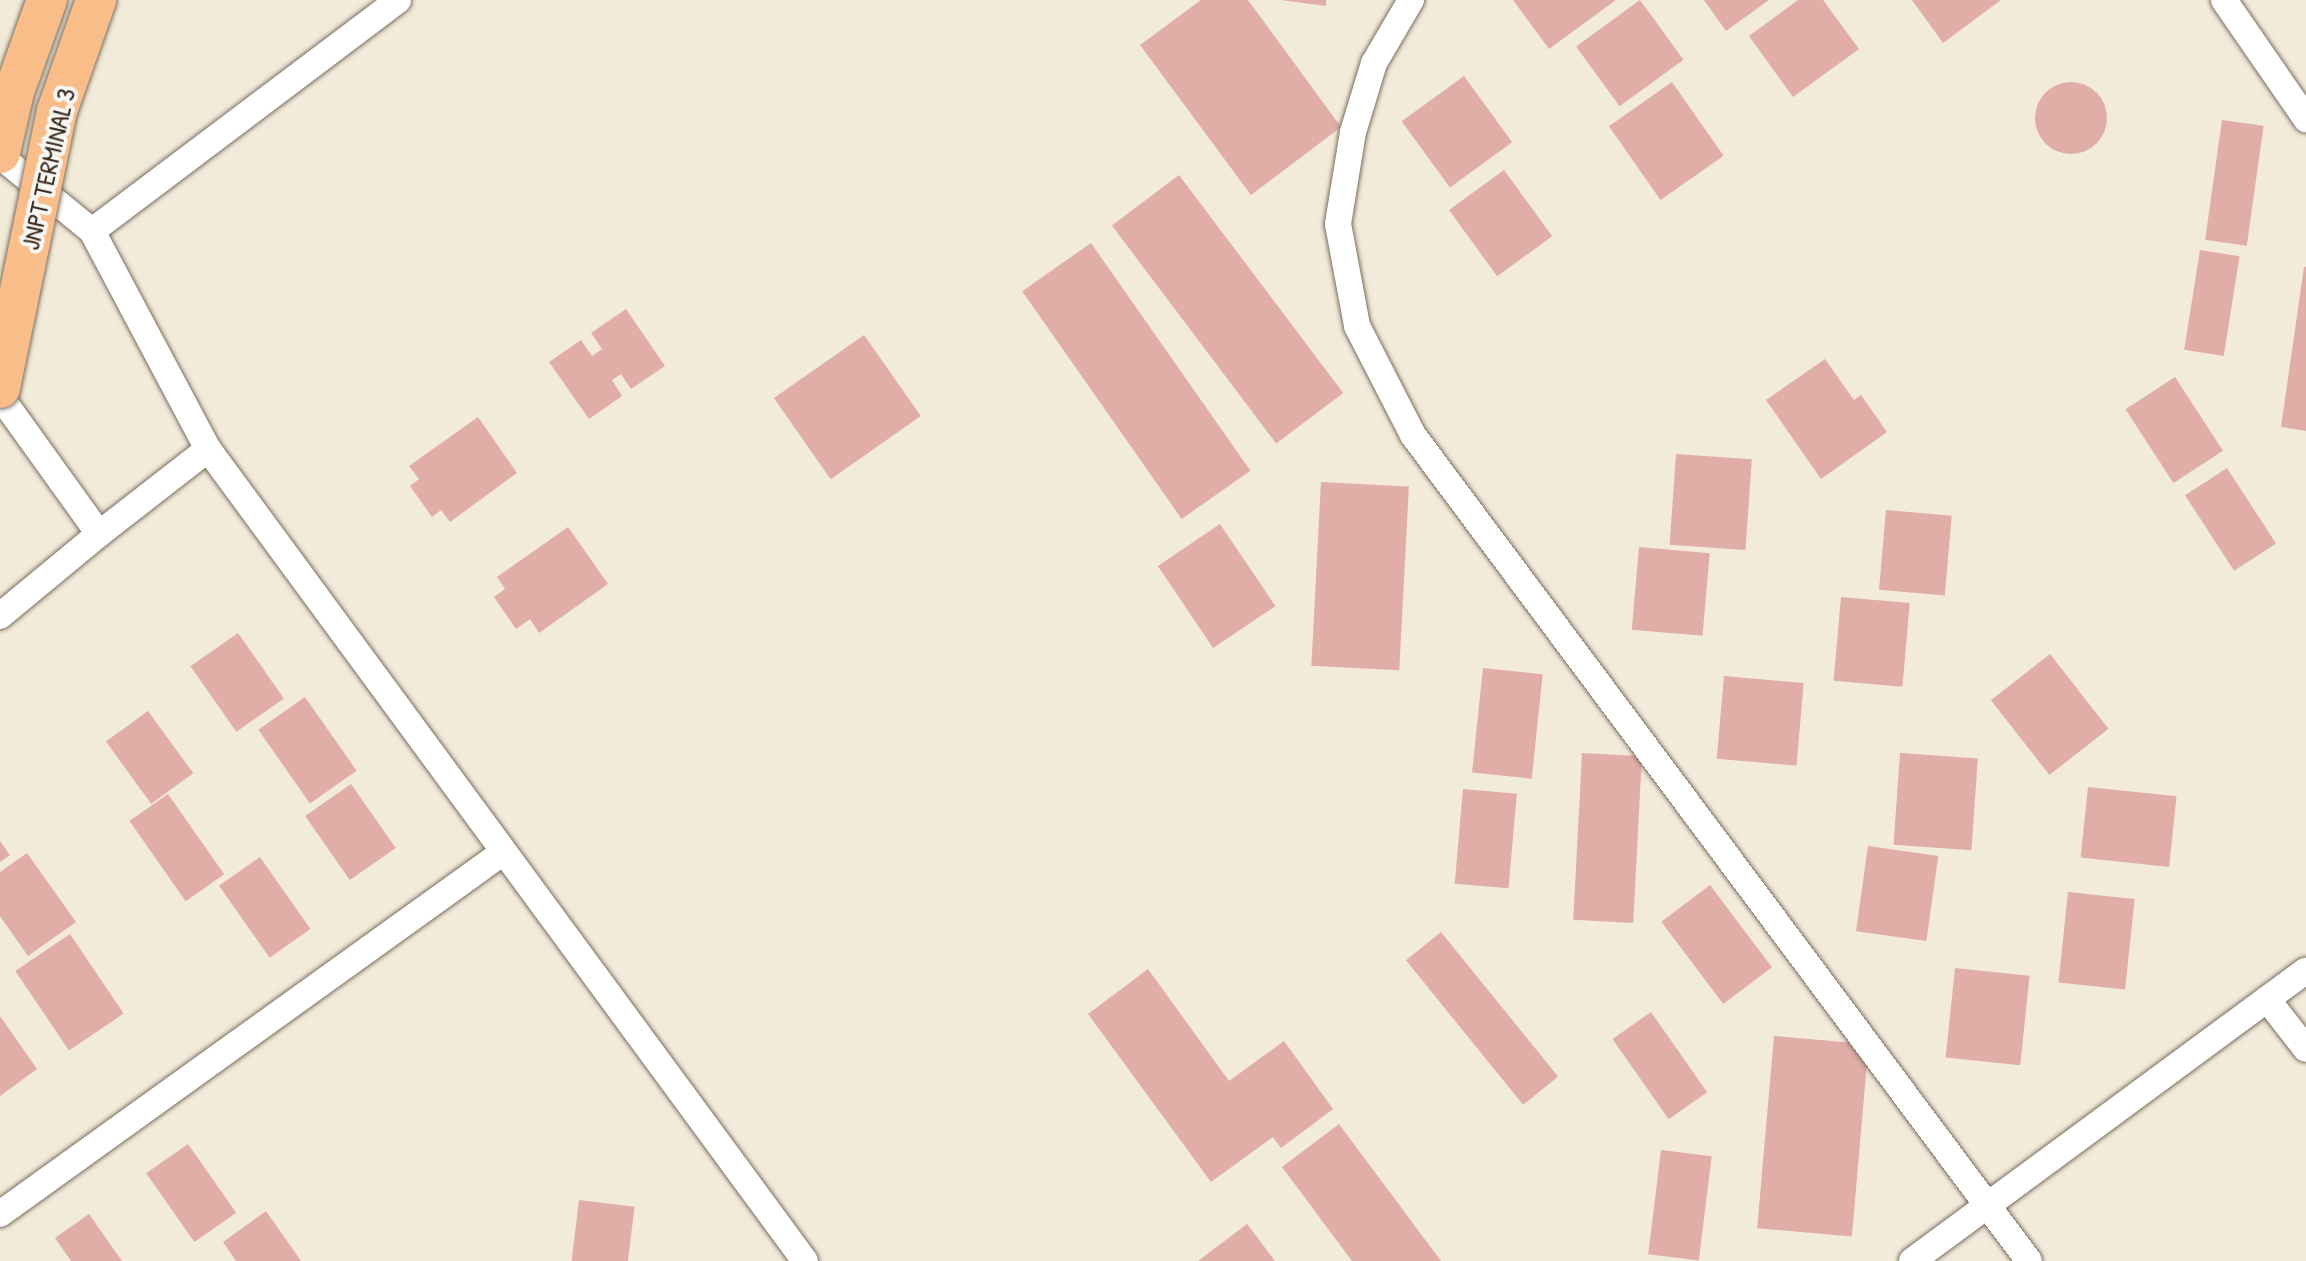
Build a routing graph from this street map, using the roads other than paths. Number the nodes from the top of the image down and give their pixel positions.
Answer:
1 (47, 0) edge
2 (96, 0) edge
3 (398, 0) edge
4 (1411, 0) edge
5 (2224, 0) edge
6 (2306, 119) edge
7 (0, 154) edge
8 (92, 231) junction
9 (0, 388) edge
10 (0, 396) edge
11 (208, 449) junction
12 (99, 534) junction
13 (0, 616) edge
14 (502, 853) junction
15 (2306, 971) edge
16 (2267, 999) junction
17 (2306, 1049) edge
18 (1988, 1203) junction
19 (0, 1214) edge
20 (805, 1261) edge
21 (1912, 1261) edge
22 (2029, 1261) edge

1 - 7 main road, JNPT TERMINAL 3
2 - 9 main road, JNPT TERMINAL 3, bridge
3 - 8 street
4 - 18 street
5 - 6 street
7 - 8 street
8 - 11 street
10 - 12 street
11 - 12 street
11 - 14 street
12 - 13 street
14 - 19 street
14 - 20 street
15 - 16 street
16 - 17 street
16 - 18 street
18 - 21 street
18 - 22 street

